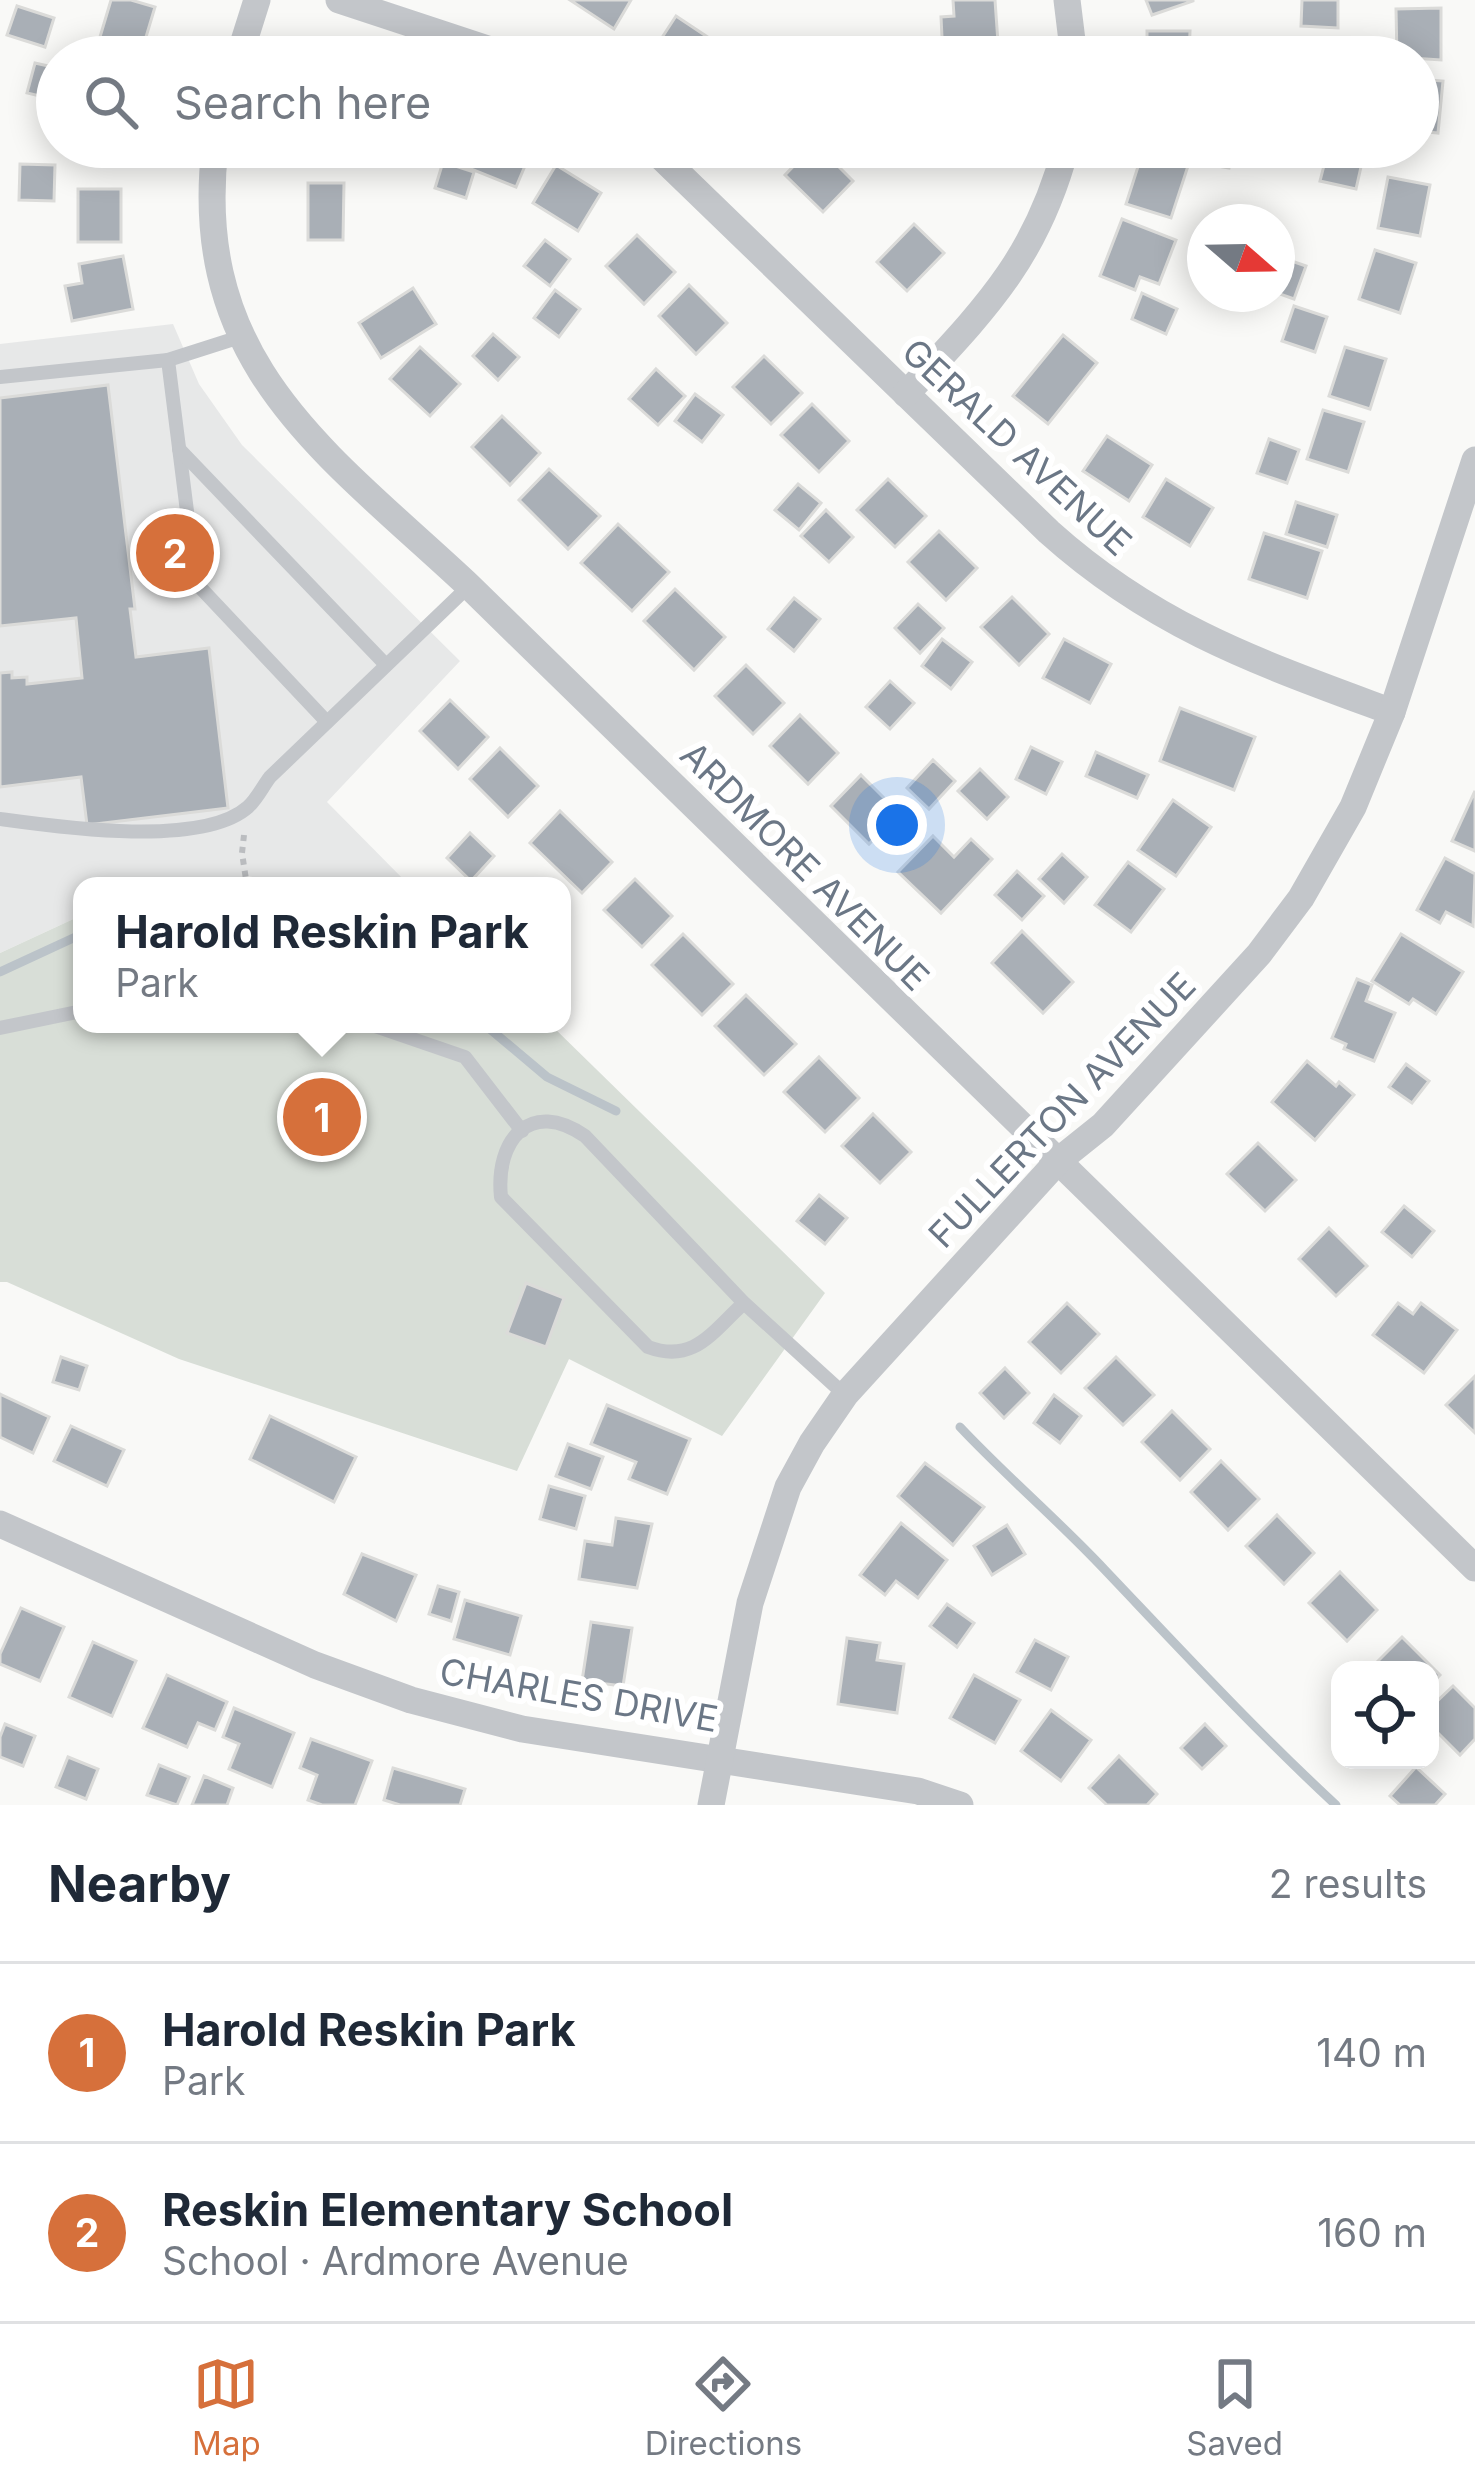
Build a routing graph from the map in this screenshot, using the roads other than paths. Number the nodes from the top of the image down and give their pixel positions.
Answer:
1 (257, 0) edge
2 (339, 0) edge
3 (1067, 0) edge
4 (246, 36) edge
5 (448, 36) edge
6 (1071, 36) edge
7 (215, 168) edge
8 (673, 168) edge
9 (1060, 168) edge
10 (240, 337) junction
11 (168, 360) junction
12 (0, 376) edge
13 (906, 394) junction
14 (179, 449) junction
15 (1475, 460) edge
16 (469, 586) junction
17 (386, 665) junction
18 (1392, 712) junction
19 (327, 722) junction
20 (0, 819) edge
21 (73, 1012) edge
22 (0, 1028) edge
23 (395, 1033) edge
24 (522, 1130) junction
25 (1058, 1161) junction
26 (744, 1304) junction
27 (845, 1395) junction
28 (0, 1524) edge
29 (1474, 1566) edge
30 (720, 1758) junction
31 (711, 1805) edge
32 (960, 1805) edge

1 - 4 street
2 - 5 street
3 - 6 street
7 - 10 street, ARDMORE AVENUE
8 - 13 street, GERALD AVENUE
9 - 13 street
10 - 11 lane
10 - 16 street, ARDMORE AVENUE
11 - 12 lane
11 - 14 lane
13 - 18 street, GERALD AVENUE
14 - 17 lane
14 - 19 lane
15 - 18 street, FULLERTON AVENUE
16 - 17 lane
16 - 25 street, ARDMORE AVENUE
17 - 19 lane
18 - 25 street, FULLERTON AVENUE
19 - 20 lane
21 - 22 lane
23 - 24 lane
24 - 26 lane
24 - 26 lane
25 - 27 street, FULLERTON AVENUE
25 - 29 street, ARDMORE AVENUE
26 - 27 lane
27 - 30 street, FULLERTON AVENUE
28 - 30 street, CHARLES DRIVE
30 - 31 street, FULLERTON AVENUE
30 - 32 street, CHARLES DRIVE

